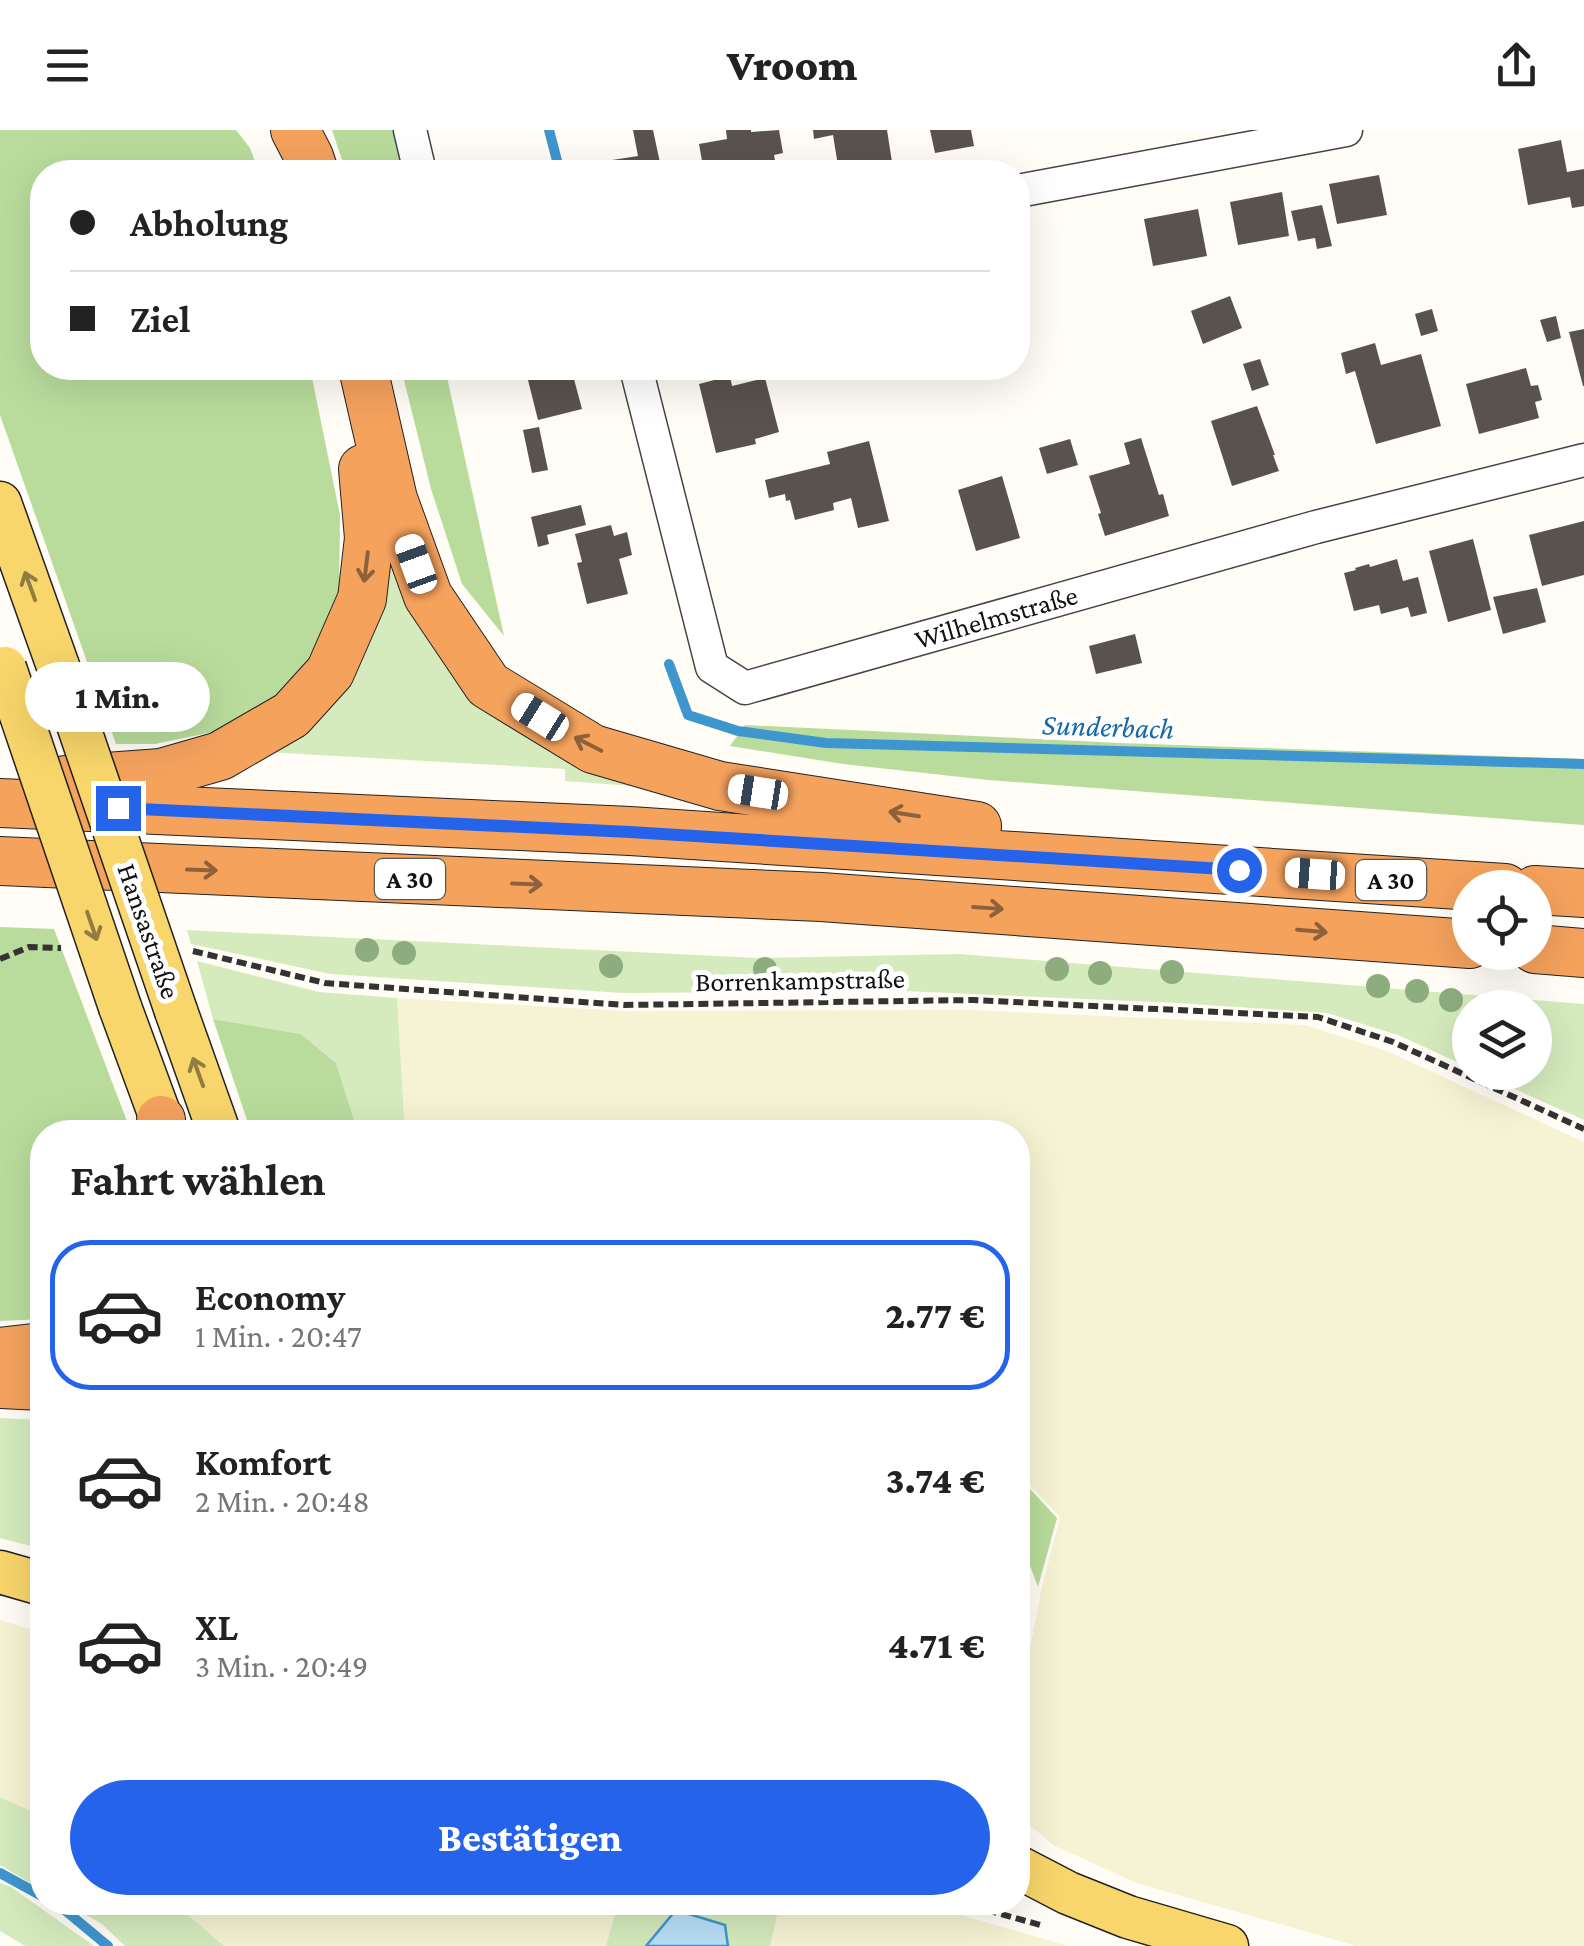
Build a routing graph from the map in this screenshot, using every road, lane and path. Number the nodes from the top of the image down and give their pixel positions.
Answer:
1 (272, 130) edge
2 (294, 130) edge
3 (410, 130) edge
4 (1346, 130) edge
5 (286, 160) edge
6 (310, 160) edge
7 (417, 160) edge
8 (1030, 189) edge
9 (345, 380) edge
10 (366, 380) edge
11 (639, 380) edge
12 (1584, 460) edge
13 (0, 503) edge
14 (2, 660) edge
15 (0, 784) edge
16 (0, 803) edge
17 (0, 861) edge
18 (1277, 872) junction
19 (1452, 884) edge
20 (1552, 891) edge
21 (1584, 893) edge
22 (1452, 943) edge
23 (67, 948) dead end
24 (1552, 950) edge
25 (179, 951) dead end
26 (1584, 953) edge
27 (0, 959) edge
28 (160, 1120) edge
29 (215, 1120) edge
30 (1584, 1128) edge
31 (30, 1349) edge
32 (0, 1355) edge
33 (30, 1359) edge
34 (0, 1384) edge
35 (30, 1385) edge
36 (0, 1572) edge
37 (30, 1581) edge
38 (1030, 1874) edge
39 (1004, 1915) edge
40 (1058, 1930) dead end
41 (1227, 1946) edge

1 - 5 highway
2 - 6 highway
3 - 7 street
4 - 8 street
9 -> 15 highway
18 -> 10 highway
11 - 12 street, Wilhelmstraße
29 -> 13 main road, Hansastraße, bridge
14 -> 28 main road, Hansastraße, bridge
16 - 18 highway, A 30
17 -> 22 highway, A 30
18 - 19 highway, A 30
20 - 21 highway
23 - 27 path
24 - 26 highway
25 - 30 path, Borrenkampstraße
31 - 32 highway
32 - 33 highway
34 - 35 highway
36 - 37 main road
38 - 41 main road
39 - 40 path

